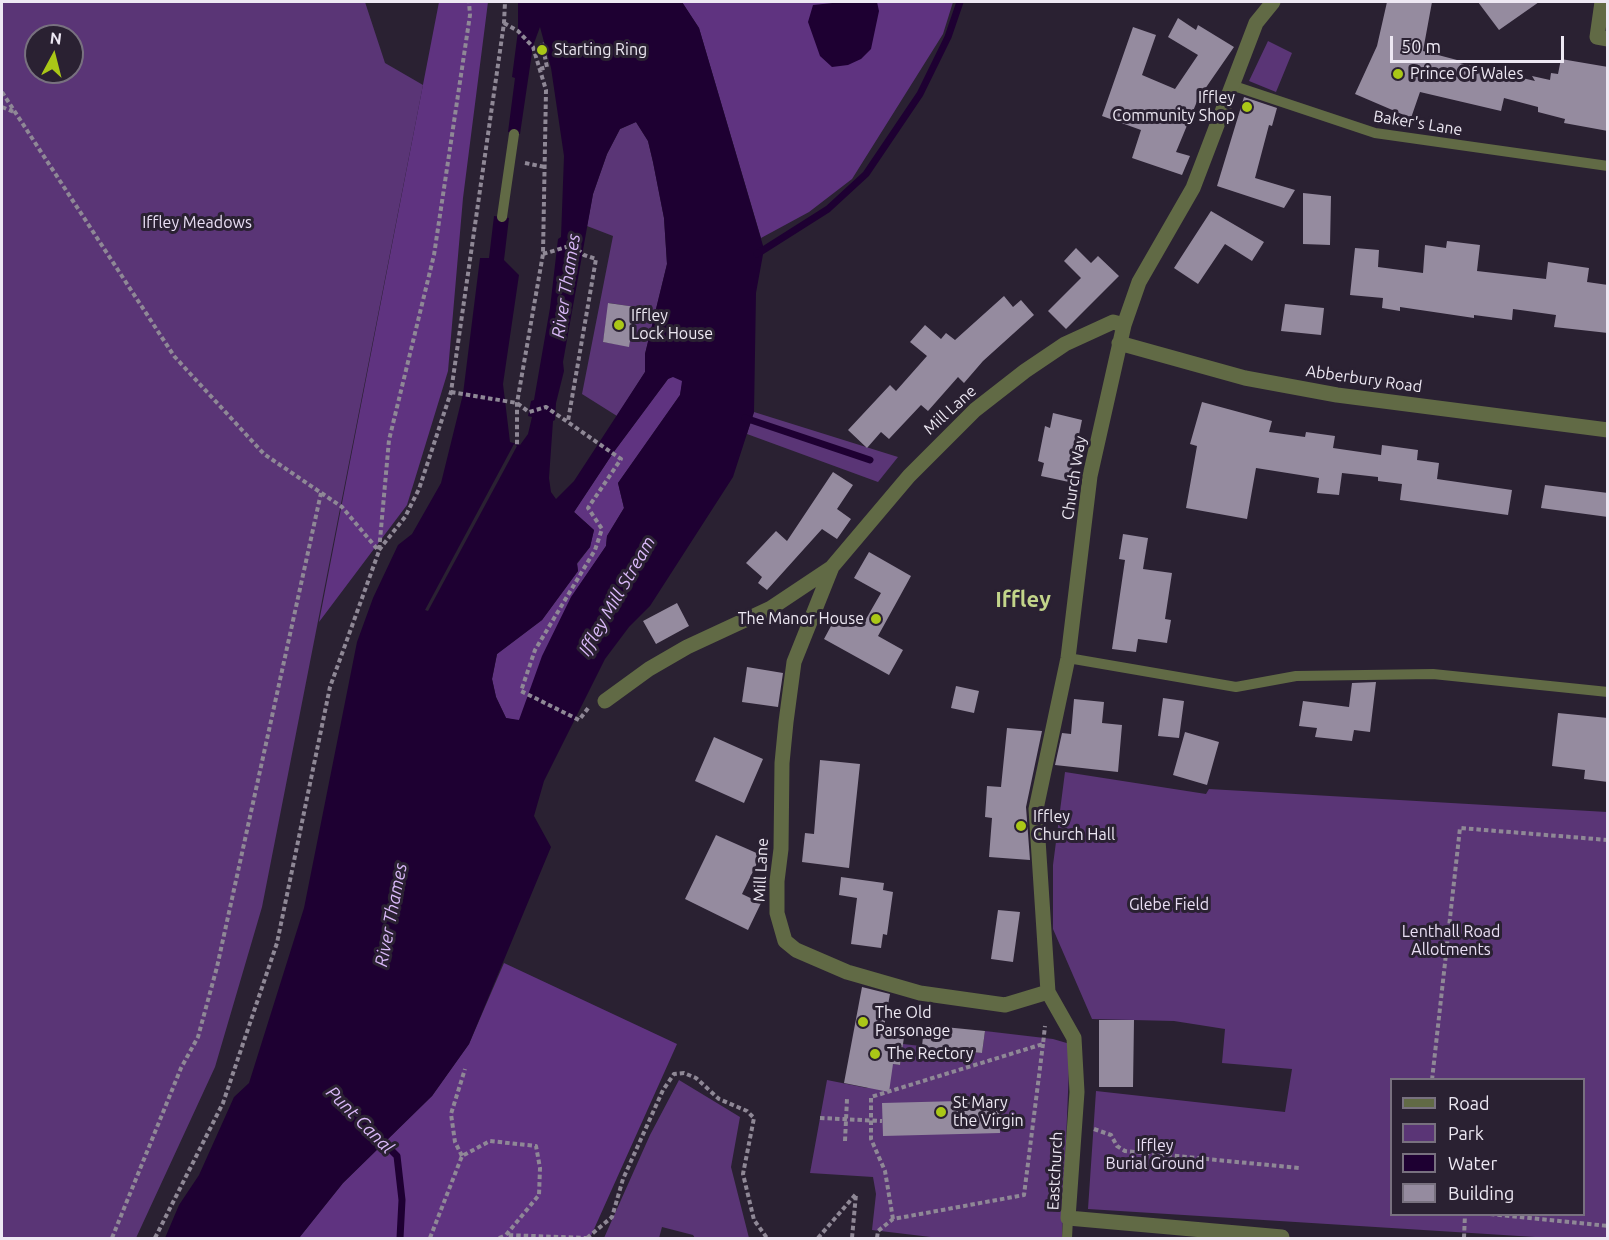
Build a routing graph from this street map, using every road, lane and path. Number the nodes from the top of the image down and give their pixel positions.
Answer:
1 (469, 2) edge
2 (505, 2) edge
3 (1273, 2) edge
4 (1602, 2) edge
5 (504, 23) junction
6 (1608, 39) edge
7 (542, 43) dead end
8 (540, 69) junction
9 (1231, 84) junction
10 (2, 92) edge
11 (2, 107) edge
12 (14, 112) junction
13 (514, 134) dead end
14 (1608, 166) edge
15 (502, 217) dead end
16 (543, 254) junction
17 (1124, 325) junction
18 (1119, 343) junction
19 (451, 392) junction
20 (517, 403) junction
21 (568, 421) junction
22 (1608, 430) edge
23 (517, 446) dead end
24 (321, 493) junction
25 (379, 551) junction
26 (832, 567) junction
27 (1068, 658) junction
28 (1608, 692) edge
29 (605, 701) dead end
30 (574, 718) dead end
31 (1608, 840) edge
32 (1048, 992) junction
33 (1043, 1044) junction
34 (465, 1070) dead end
35 (1432, 1078) edge
36 (846, 1099) dead end
37 (820, 1118) dead end
38 (846, 1120) junction
39 (871, 1120) junction
40 (882, 1121) dead end
41 (1075, 1126) junction
42 (845, 1142) dead end
43 (462, 1156) junction
44 (1299, 1168) dead end
45 (1465, 1216) edge
46 (1501, 1216) edge
47 (1068, 1218) junction
48 (893, 1219) junction
49 (1608, 1226) edge
50 (506, 1235) junction
51 (1282, 1237) dead end
52 (587, 1238) edge
53 (112, 1239) edge
54 (154, 1239) edge
55 (430, 1239) edge
56 (498, 1239) edge
57 (767, 1239) edge
58 (818, 1239) edge
59 (852, 1239) edge
60 (877, 1239) edge
61 (1068, 1239) edge
62 (1464, 1239) edge

1 - 25 path
2 - 5 path
3 - 9 street, Church Way
4 - 6 street
5 - 8 path
5 - 19 path
7 - 8 path
8 - 16 path
9 - 14 lane, Baker's Lane
9 - 17 street, Church Way
10 - 12 path
11 - 12 path
12 - 24 path
13 - 15 lane
16 - 20 path
16 - 21 path
17 - 18 street, Church Way
17 - 26 street, Mill Lane
18 - 22 street, Abberbury Road
18 - 27 street, Church Way
19 - 20 path
19 - 25 path
20 - 21 path
20 - 23 path
21 - 30 path
24 - 25 path
24 - 53 path
25 - 54 path
26 - 29 street, Mill Lane
26 - 32 street, Mill Lane
27 - 28 lane
27 - 32 street, Church Way
31 - 35 path
32 - 33 path
32 - 41 street, Eastchurch
33 - 39 path
33 - 48 path
34 - 43 path
36 - 38 path
37 - 38 path
38 - 39 path
38 - 42 path
39 - 40 path
39 - 48 path
41 - 44 path
41 - 47 street, Eastchurch
43 - 50 path
43 - 55 path
45 - 62 path
46 - 49 path
47 - 51 street, Eastchurch
47 - 61 lane
48 - 60 path
50 - 52 path
50 - 56 path
52 - 57 path
58 - 59 path

